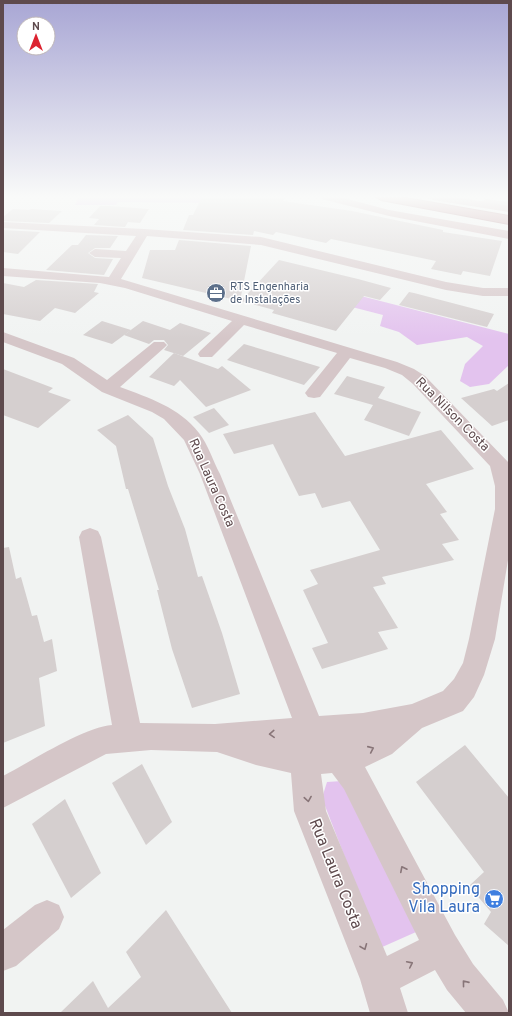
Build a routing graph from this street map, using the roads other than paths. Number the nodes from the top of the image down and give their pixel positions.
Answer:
1 (136, 244) edge
2 (281, 244) edge
3 (331, 245) dead end
4 (95, 253) dead end
5 (130, 255) junction
6 (385, 262) junction
7 (3, 272) edge
8 (113, 280) junction
9 (509, 292) edge
10 (242, 319) junction
11 (3, 337) edge
12 (159, 345) dead end
13 (347, 351) junction
14 (206, 354) dead end
15 (108, 388) junction
16 (314, 393) dead end
17 (504, 459) edge
18 (90, 537) dead end
19 (412, 718) junction
20 (129, 736) junction
21 (308, 746) junction
22 (339, 758) junction
23 (3, 793) edge
24 (47, 917) dead end
25 (442, 948) junction
26 (3, 953) edge
27 (378, 980) junction
28 (389, 1013) edge
29 (490, 1013) edge

1 - 5 street
2 - 6 street
3 - 6 street
4 - 5 street
5 - 8 street
6 - 9 street
7 - 8 street, Rua Nilson Costa
8 - 10 street, Rua Nilson Costa
10 - 13 street, Rua Nilson Costa
10 - 14 street
11 - 15 street, Rua Laura Costa
12 - 15 street
13 - 16 street
13 - 17 street, Rua Nilson Costa
15 - 21 street, Rua Laura Costa
17 - 19 street, Rua Nilson Costa
18 - 20 street
19 - 21 street, Rua Nilson Costa
22 -> 19 street, Rua Nilson Costa
20 - 21 street
20 - 23 street
21 - 22 street, Rua Nilson Costa
21 -> 27 street, Rua Laura Costa
25 -> 22 street
24 - 26 street
27 -> 25 street
29 -> 25 street
27 - 28 street, Rua Laura Costa

